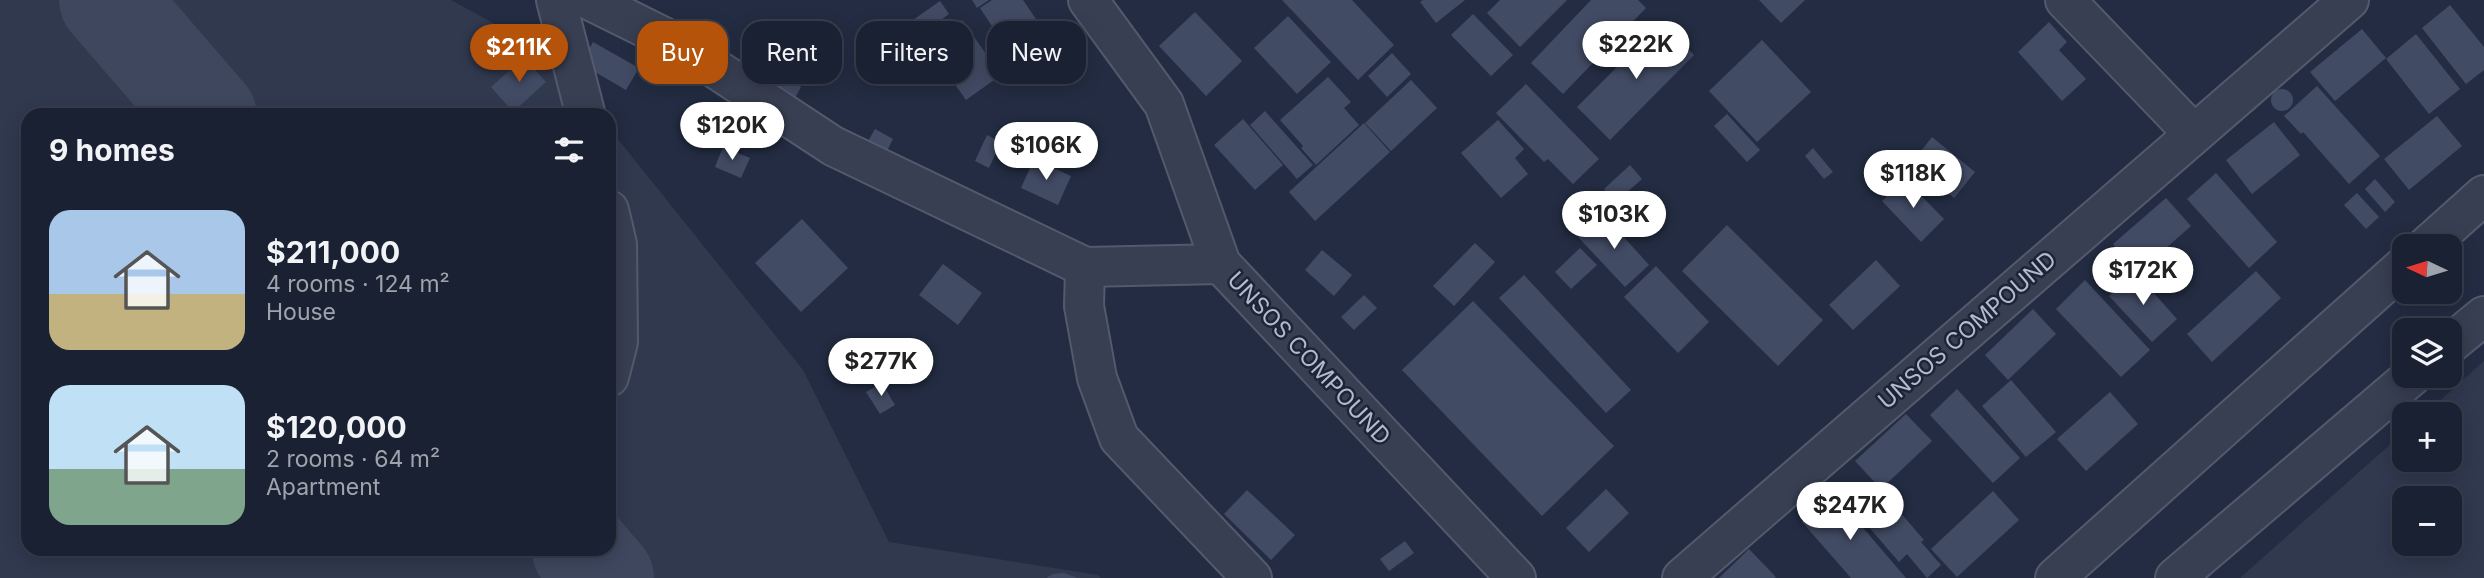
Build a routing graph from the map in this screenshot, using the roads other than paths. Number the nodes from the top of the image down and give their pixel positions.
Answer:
1 (556, 0) edge
2 (589, 0) edge
3 (1088, 0) edge
4 (2064, 0) edge
5 (2349, 0) edge
6 (584, 108) edge
7 (2193, 133) junction
8 (2484, 195) edge
9 (2440, 234) edge
10 (616, 240) edge
11 (1221, 264) junction
12 (1085, 267) junction
13 (2392, 277) edge
14 (2484, 316) edge
15 (2462, 334) edge
16 (616, 350) edge
17 (2399, 388) edge
18 (1252, 578) edge
19 (1516, 578) edge
20 (1682, 578) edge
21 (2055, 578) edge
22 (2175, 578) edge

1 - 6 lane
2 - 12 lane
3 - 11 lane, UNSOS COMPOUND
4 - 7 lane
5 - 7 lane, UNSOS COMPOUND
7 - 20 lane, UNSOS COMPOUND
8 - 9 lane
10 - 16 lane
11 - 12 lane
11 - 19 lane, UNSOS COMPOUND
12 - 18 lane
13 - 21 lane
14 - 15 lane
17 - 22 lane

